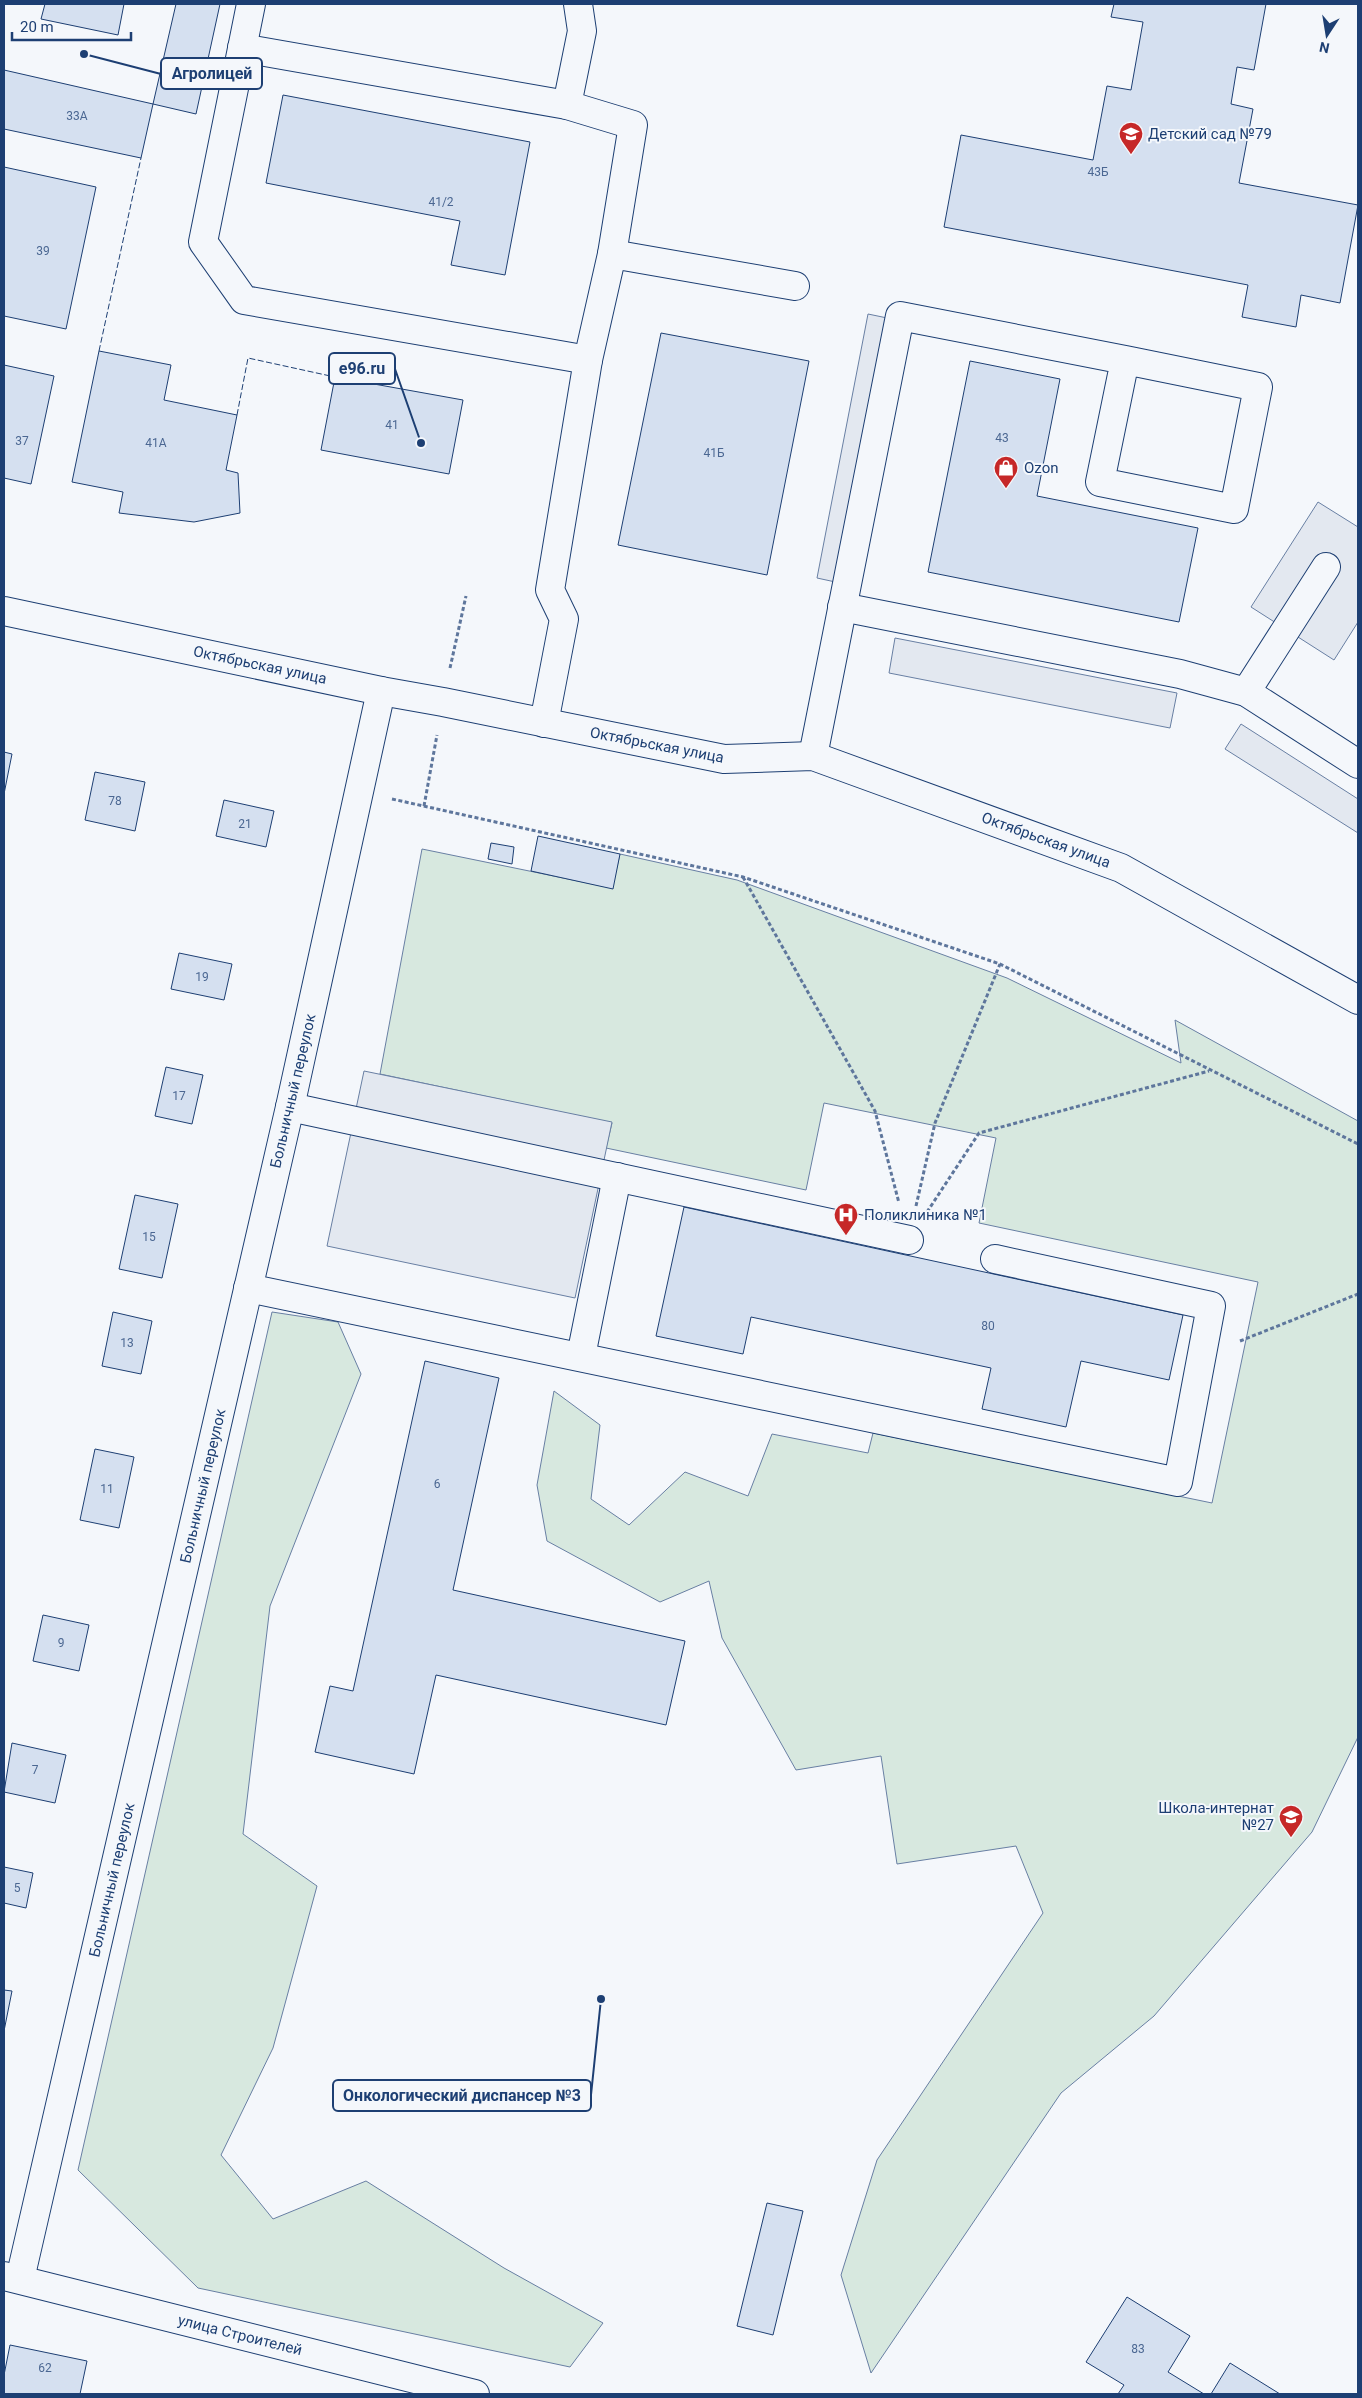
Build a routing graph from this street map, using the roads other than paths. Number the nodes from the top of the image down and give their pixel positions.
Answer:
1 (251, 4) edge
2 (578, 4) edge
3 (242, 48) junction
4 (567, 105) junction
5 (612, 254) junction
6 (795, 286) dead end
7 (588, 360) junction
8 (1124, 360) junction
9 (1326, 567) dead end
10 (842, 607) junction
11 (4, 611) edge
12 (380, 691) junction
13 (1246, 692) junction
14 (544, 723) junction
15 (813, 756) junction
16 (1358, 764) edge
17 (1358, 1000) edge
18 (290, 1106) junction
19 (617, 1177) junction
20 (909, 1240) road end
21 (995, 1258) dead end
22 (248, 1288) junction
23 (581, 1356) junction
24 (12, 2277) edge
25 (475, 2394) edge

1 - 3 street
2 - 4 street
3 - 4 street
3 - 7 street
4 - 5 street
5 - 6 street
5 - 7 street
7 - 14 street
8 - 8 street
8 - 10 street
9 - 13 street
10 - 13 street
10 - 15 street
11 - 12 street, Октябрьская улица
12 - 14 street, Октябрьская улица
12 - 18 street, Больничный переулок
13 - 16 street
14 - 15 street, Октябрьская улица
15 - 17 street, Октябрьская улица
18 - 19 street
18 - 22 street, Больничный переулок
19 - 20 street
19 - 23 street
21 - 23 street
22 - 23 street
22 - 24 street, Больничный переулок
24 - 25 street, улица Строителей

